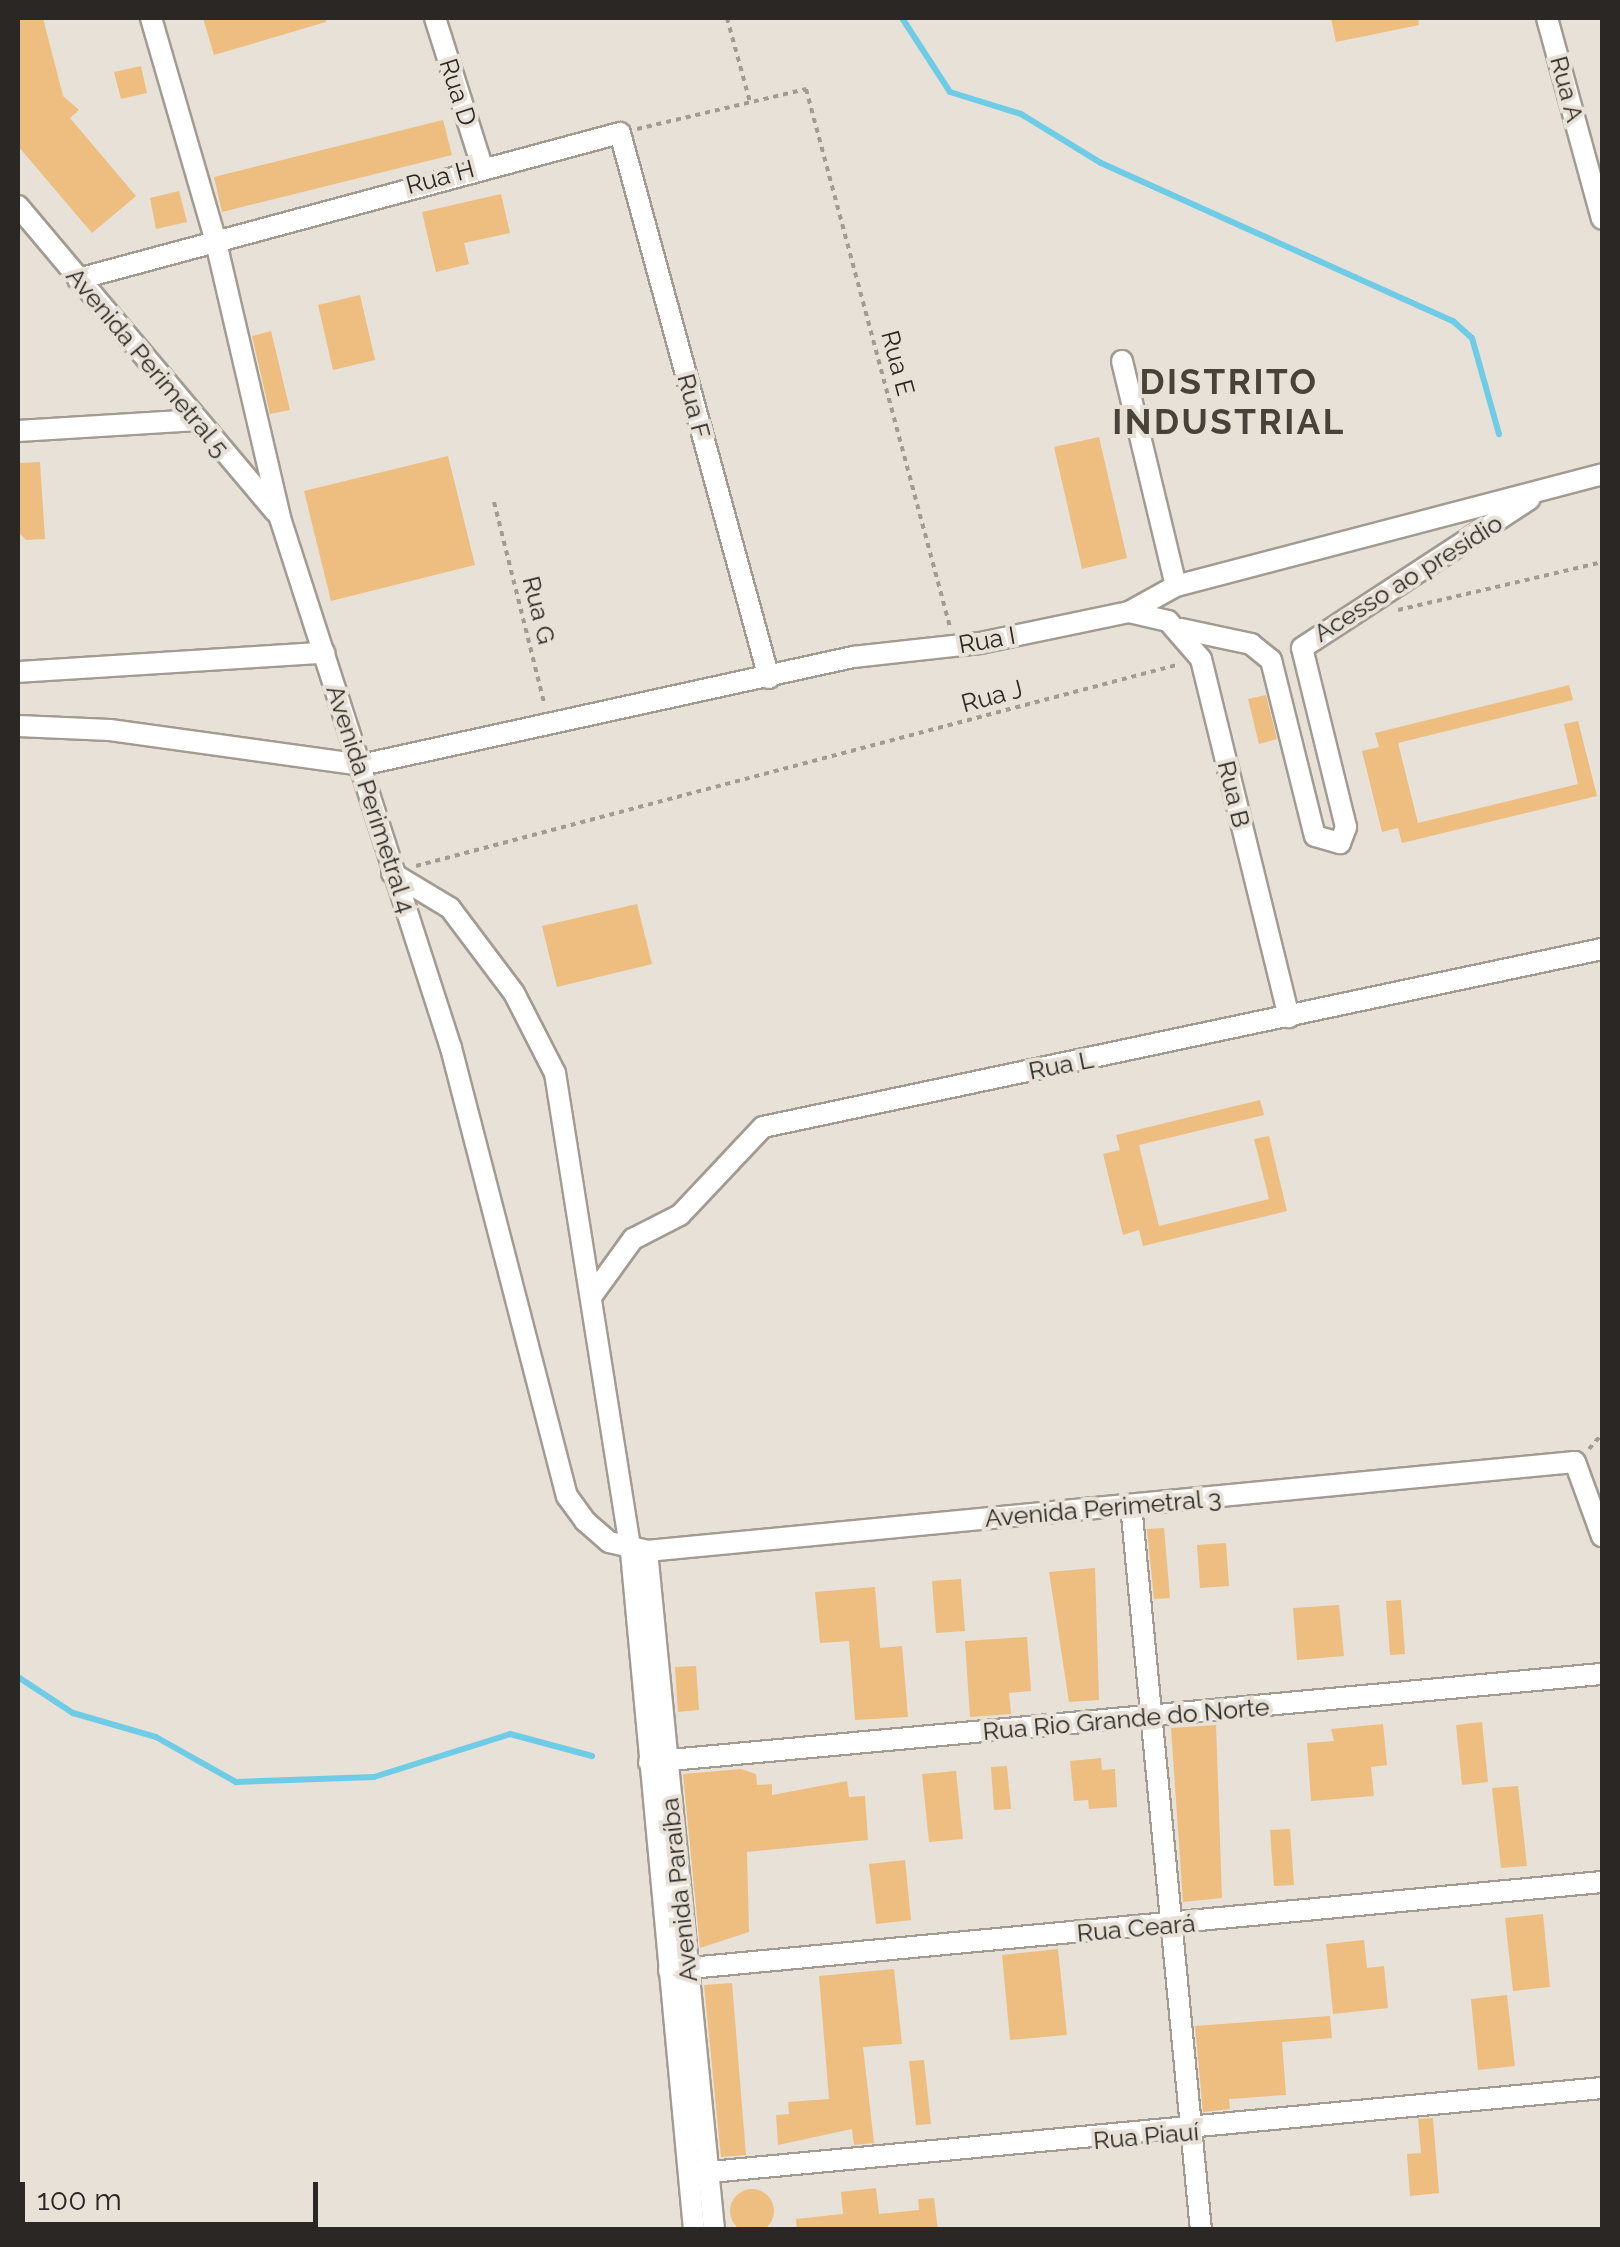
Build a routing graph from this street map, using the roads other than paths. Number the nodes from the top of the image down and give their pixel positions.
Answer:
1 (151, 18) edge
2 (435, 18) edge
3 (1547, 18) edge
4 (620, 133) joint
5 (482, 166) junction
6 (18, 206) edge
7 (1602, 219) edge
8 (215, 238) junction
9 (78, 279) junction
10 (1122, 361) dead end
11 (198, 420) junction
12 (18, 431) edge
13 (1602, 474) edge
14 (1539, 492) junction
15 (280, 518) junction
16 (1176, 586) junction
17 (1130, 612) junction
18 (1181, 629) junction
19 (324, 653) junction
20 (18, 672) edge
21 (770, 678) junction
22 (18, 726) edge
23 (361, 766) junction
24 (392, 872) junction
25 (1602, 949) edge
26 (1289, 1017) junction
27 (591, 1297) junction
28 (1131, 1505) junction
29 (1602, 1536) edge
30 (639, 1552) junction
31 (1602, 1674) edge
32 (1148, 1717) junction
33 (658, 1762) junction
34 (1602, 1882) edge
35 (1169, 1926) junction
36 (678, 1969) junction
37 (1602, 2088) edge
38 (1190, 2132) junction
39 (699, 2173) junction
40 (694, 2230) edge
41 (714, 2230) edge
42 (1201, 2230) edge

1 - 8 street, Avenida Perimetral 4
2 - 5 street, Rua D
3 - 7 street, Rua A
4 - 5 street, Rua H
4 - 21 street, Rua F
5 - 8 street, Rua H
6 - 9 street, Avenida Perimetral 5
8 - 9 street, Rua H
8 - 15 street, Avenida Perimetral 4
9 - 11 street, Avenida Perimetral 5
10 - 16 street
11 - 12 street
11 - 15 street, Avenida Perimetral 5
13 - 14 street, Rua I
14 - 16 street, Rua I
14 - 18 street, Acesso ao presídio
15 - 19 street, Avenida Perimetral 4
16 - 17 street, Rua I
17 - 18 street
17 - 21 street, Rua I
18 - 26 street, Rua B
19 - 20 street
19 - 23 street, Avenida Perimetral 4
21 - 23 street, Rua I
22 - 23 street, Rua I
23 - 24 street, Avenida Perimetral 4
24 - 27 street, Avenida Paraíba
24 - 30 street, Avenida Perimetral 4
25 - 26 street, Rua L
26 - 27 street, Rua L
27 - 30 street, Avenida Paraíba
28 - 29 street, Avenida Perimetral 3
28 - 30 street, Avenida Perimetral 3
28 - 32 street
30 - 33 street, Avenida Paraíba
31 - 32 street, Rua Rio Grande do Norte
32 - 33 street, Rua Rio Grande do Norte
32 - 35 street
33 - 36 street, Avenida Paraíba
34 - 35 street, Rua Ceará
35 - 36 street, Rua Ceará
35 - 38 street
36 - 39 street, Avenida Paraíba
37 - 38 street, Rua Piauí
38 - 39 street, Rua Piauí
38 - 42 street
39 - 40 street, Avenida Paraíba
39 - 41 street, Avenida Paraíba

